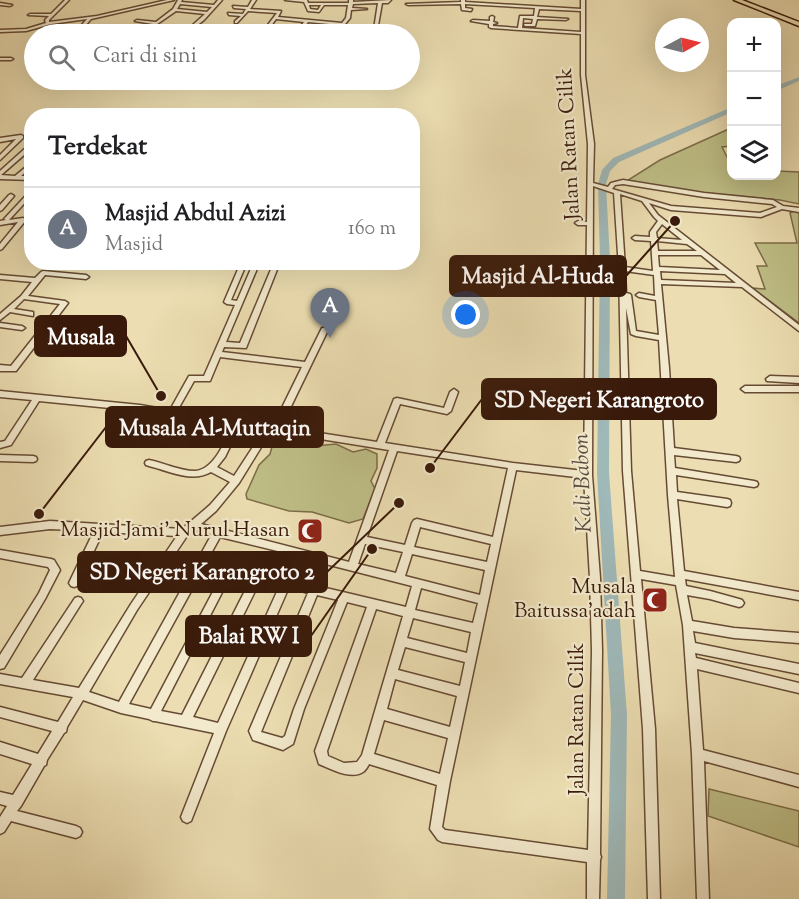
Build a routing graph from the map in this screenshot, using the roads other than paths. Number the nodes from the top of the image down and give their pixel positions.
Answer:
1 (67, 0) edge
2 (111, 0) edge
3 (144, 0) edge
4 (160, 0) edge
5 (170, 0) edge
6 (220, 0) edge
7 (254, 0) edge
8 (287, 0) edge
9 (389, 0) edge
10 (529, 0) edge
11 (583, 0) edge
12 (737, 0) edge
13 (742, 0) edge
14 (305, 1) edge
15 (463, 1) edge
16 (179, 2) edge
17 (331, 2) edge
18 (380, 2) junction
19 (435, 2) edge
20 (0, 4) edge
21 (323, 4) junction
22 (350, 4) edge
23 (10, 5) dead end
24 (215, 6) junction
25 (406, 6) dead end
26 (234, 7) dead end
27 (529, 7) junction
28 (537, 8) junction
29 (249, 9) junction
30 (365, 9) dead end
31 (175, 10) junction
32 (309, 10) junction
33 (471, 10) dead end
34 (583, 10) junction
35 (207, 13) junction
36 (229, 14) dead end
37 (30, 15) dead end
38 (53, 15) junction
39 (104, 15) junction
40 (244, 15) junction
41 (90, 18) junction
42 (275, 18) junction
43 (536, 18) junction
44 (302, 19) junction
45 (324, 19) dead end
46 (566, 19) dead end
47 (137, 21) dead end
48 (473, 21) dead end
49 (236, 22) dead end
50 (157, 23) joint
51 (799, 23) edge
52 (48, 24) joint
53 (85, 24) edge
54 (197, 24) edge
55 (271, 24) edge
56 (296, 24) edge
57 (301, 24) edge
58 (344, 24) joint
59 (377, 24) edge
60 (491, 26) junction
61 (531, 28) junction
62 (519, 29) junction
63 (0, 31) edge
64 (24, 31) edge
65 (11, 32) junction
66 (583, 33) junction
67 (0, 39) edge
68 (9, 53) dead end
69 (0, 58) edge
70 (12, 59) dead end
71 (0, 140) edge
72 (24, 153) edge
73 (0, 158) edge
74 (24, 170) edge
75 (0, 176) edge
76 (16, 178) junction
77 (24, 178) edge
78 (593, 185) junction
79 (608, 188) junction
80 (619, 192) junction
81 (11, 196) dead end
82 (643, 199) junction
83 (24, 200) edge
84 (781, 207) junction
85 (0, 209) edge
86 (799, 210) edge
87 (6, 219) edge
88 (23, 220) joint
89 (662, 220) junction
90 (0, 223) edge
91 (635, 238) dead end
92 (654, 240) junction
93 (689, 242) junction
94 (0, 248) edge
95 (655, 253) junction
96 (703, 253) junction
97 (624, 269) junction
98 (241, 270) edge
99 (253, 270) edge
100 (274, 270) edge
101 (728, 273) junction
102 (656, 274) junction
103 (86, 277) dead end
104 (0, 278) edge
105 (36, 280) junction
106 (743, 285) junction
107 (639, 295) dead end
108 (23, 297) junction
109 (658, 298) junction
110 (238, 303) junction
111 (8, 310) junction
112 (31, 314) dead end
113 (0, 318) edge
114 (0, 325) edge
115 (22, 328) dead end
116 (799, 329) edge
117 (324, 330) dead end
118 (662, 338) junction
119 (221, 344) junction
120 (219, 354) junction
121 (307, 365) junction
122 (0, 368) edge
123 (770, 379) dead end
124 (799, 380) edge
125 (745, 389) dead end
126 (799, 389) edge
127 (454, 392) dead end
128 (0, 394) edge
129 (37, 398) junction
130 (172, 413) junction
131 (238, 422) junction
132 (273, 428) junction
133 (0, 445) edge
134 (380, 445) junction
135 (394, 448) junction
136 (670, 451) junction
137 (0, 458) edge
138 (33, 459) dead end
139 (736, 459) dead end
140 (149, 463) dead end
141 (513, 466) junction
142 (210, 468) junction
143 (671, 471) junction
144 (588, 475) junction
145 (236, 481) junction
146 (754, 484) dead end
147 (672, 495) junction
148 (728, 503) dead end
149 (194, 526) junction
150 (100, 529) junction
151 (0, 531) edge
152 (183, 533) junction
153 (217, 534) junction
154 (362, 540) junction
155 (496, 542) junction
156 (408, 550) junction
157 (0, 554) edge
158 (299, 554) junction
159 (203, 559) junction
160 (231, 566) junction
161 (352, 567) junction
162 (491, 567) junction
163 (259, 573) junction
164 (635, 574) junction
165 (399, 579) junction
166 (285, 582) junction
167 (681, 582) junction
168 (74, 583) dead end
169 (418, 584) junction
170 (314, 590) junction
171 (799, 596) edge
172 (345, 597) junction
173 (484, 600) junction
174 (78, 601) dead end
175 (739, 603) dead end
176 (374, 604) junction
177 (410, 612) junction
178 (688, 625) junction
179 (477, 629) junction
180 (799, 638) edge
181 (401, 641) junction
182 (689, 647) junction
183 (471, 659) junction
184 (690, 662) junction
185 (0, 664) edge
186 (799, 669) edge
187 (392, 673) junction
188 (0, 679) edge
189 (25, 683) junction
190 (799, 688) edge
191 (463, 692) junction
192 (81, 694) junction
193 (121, 708) junction
194 (0, 712) edge
195 (380, 713) junction
196 (153, 716) junction
197 (185, 722) junction
198 (62, 728) junction
199 (221, 729) junction
200 (454, 734) junction
201 (0, 748) edge
202 (698, 754) junction
203 (367, 758) junction
204 (42, 761) junction
205 (444, 781) junction
206 (799, 781) edge
207 (0, 798) edge
208 (17, 802) junction
209 (9, 815) junction
210 (187, 817) dead end
211 (0, 827) edge
212 (76, 832) dead end
213 (595, 856) junction
214 (593, 899) edge
215 (654, 899) edge
216 (703, 899) edge

1 - 38 street
2 - 3 street
2 - 39 street
4 - 5 street
5 - 39 street
6 - 24 street
7 - 29 street
8 - 14 street
9 - 18 street
10 - 27 street
11 - 34 street, Jalan Ratan Cilik
12 - 51 highway
13 - 51 highway
14 - 21 street
14 - 32 street
15 - 19 street
15 - 27 street
15 - 33 street
16 - 24 street
16 - 31 street
17 - 21 street
17 - 22 street
18 - 22 street
18 - 59 street
19 - 25 street
20 - 23 street
21 - 32 street
22 - 30 street
22 - 58 street
24 - 35 street
26 - 29 street
27 - 28 street
28 - 34 street
28 - 43 street
29 - 40 street
29 - 42 street
31 - 35 street
31 - 50 street
32 - 44 street
34 - 66 street, Jalan Ratan Cilik
35 - 54 street
36 - 40 street
37 - 38 street
38 - 52 street
39 - 41 street
40 - 49 street
41 - 52 street
41 - 53 street
42 - 44 street
42 - 55 street
43 - 46 street
43 - 61 street
43 - 62 street
44 - 45 street
44 - 56 street
44 - 57 street
44 - 58 street
47 - 50 street
48 - 60 street
60 - 62 street
60 - 62 street
61 - 62 street
61 - 66 street
63 - 65 street
64 - 65 street
65 - 67 street
66 - 78 street, Jalan Ratan Cilik
68 - 69 street
69 - 70 street
71 - 73 street
72 - 75 street
74 - 76 street
75 - 76 street
76 - 77 street
78 - 79 street
78 - 144 street, Jalan Ratan Cilik
79 - 80 street
79 - 84 street
80 - 82 street
80 - 97 street
81 - 85 street
82 - 84 street
82 - 89 street
83 - 87 street
84 - 86 street
87 - 88 street
87 - 90 street
88 - 94 street
89 - 92 street
89 - 93 street
91 - 92 street
92 - 93 street
92 - 95 street
93 - 96 street
95 - 96 street
95 - 102 street
96 - 101 street
97 - 102 street
97 - 118 street
97 - 164 street
98 - 110 street
99 - 110 street
100 - 119 street
101 - 102 street
101 - 106 street
102 - 106 street
102 - 109 street
103 - 105 street
104 - 105 street
105 - 108 street
106 - 116 street
107 - 109 street
108 - 111 street
108 - 122 street
109 - 118 street
110 - 119 street
111 - 112 street
111 - 113 street
114 - 115 street
117 - 121 street
118 - 136 street
119 - 120 street
120 - 121 street
120 - 130 street
121 - 132 street
123 - 124 street
125 - 126 street
127 - 134 street
128 - 129 street
129 - 130 street
129 - 133 street
130 - 131 street
131 - 132 street
131 - 142 street
132 - 134 street
132 - 145 street
134 - 135 street
135 - 141 street
135 - 154 street
136 - 139 street
136 - 143 street
137 - 138 street
140 - 142 street
141 - 144 street
141 - 155 street
142 - 145 street
143 - 146 street
143 - 147 street
144 - 213 street, Jalan Ratan Cilik
145 - 149 street
147 - 148 street
147 - 167 street
149 - 152 street
149 - 153 street
150 - 151 street
150 - 152 street
150 - 168 street
152 - 192 street
153 - 158 street
153 - 159 street
154 - 156 street
154 - 161 street
155 - 156 street
155 - 162 street
156 - 162 street
156 - 165 street
157 - 185 street
158 - 161 street
158 - 166 street
159 - 160 street
159 - 193 street
160 - 163 street
160 - 196 street
161 - 165 street
162 - 173 street
163 - 166 street
163 - 197 street
164 - 167 street
164 - 215 street
165 - 169 street
166 - 170 street
166 - 199 street
167 - 171 street
167 - 175 street
167 - 178 street
169 - 173 street
169 - 177 street
170 - 172 street
170 - 172 street
172 - 176 street
173 - 179 street
174 - 189 street
176 - 177 street
176 - 203 street
177 - 179 street
177 - 181 street
178 - 180 street
178 - 182 street
179 - 183 street
181 - 183 street
181 - 187 street
182 - 184 street
182 - 186 street
183 - 191 street
184 - 190 street
184 - 202 street
187 - 191 street
187 - 195 street
188 - 189 street
189 - 192 street
191 - 200 street
192 - 193 street
192 - 198 street
193 - 196 street
194 - 198 street
195 - 200 street
195 - 203 street
196 - 197 street
197 - 199 street
198 - 204 street
199 - 210 street
200 - 205 street
201 - 204 street
202 - 206 street
202 - 216 street
203 - 205 street
204 - 208 street
205 - 213 street
207 - 208 street
208 - 209 street
209 - 211 street
209 - 212 street
213 - 214 street, Jalan Ratan Cilik

